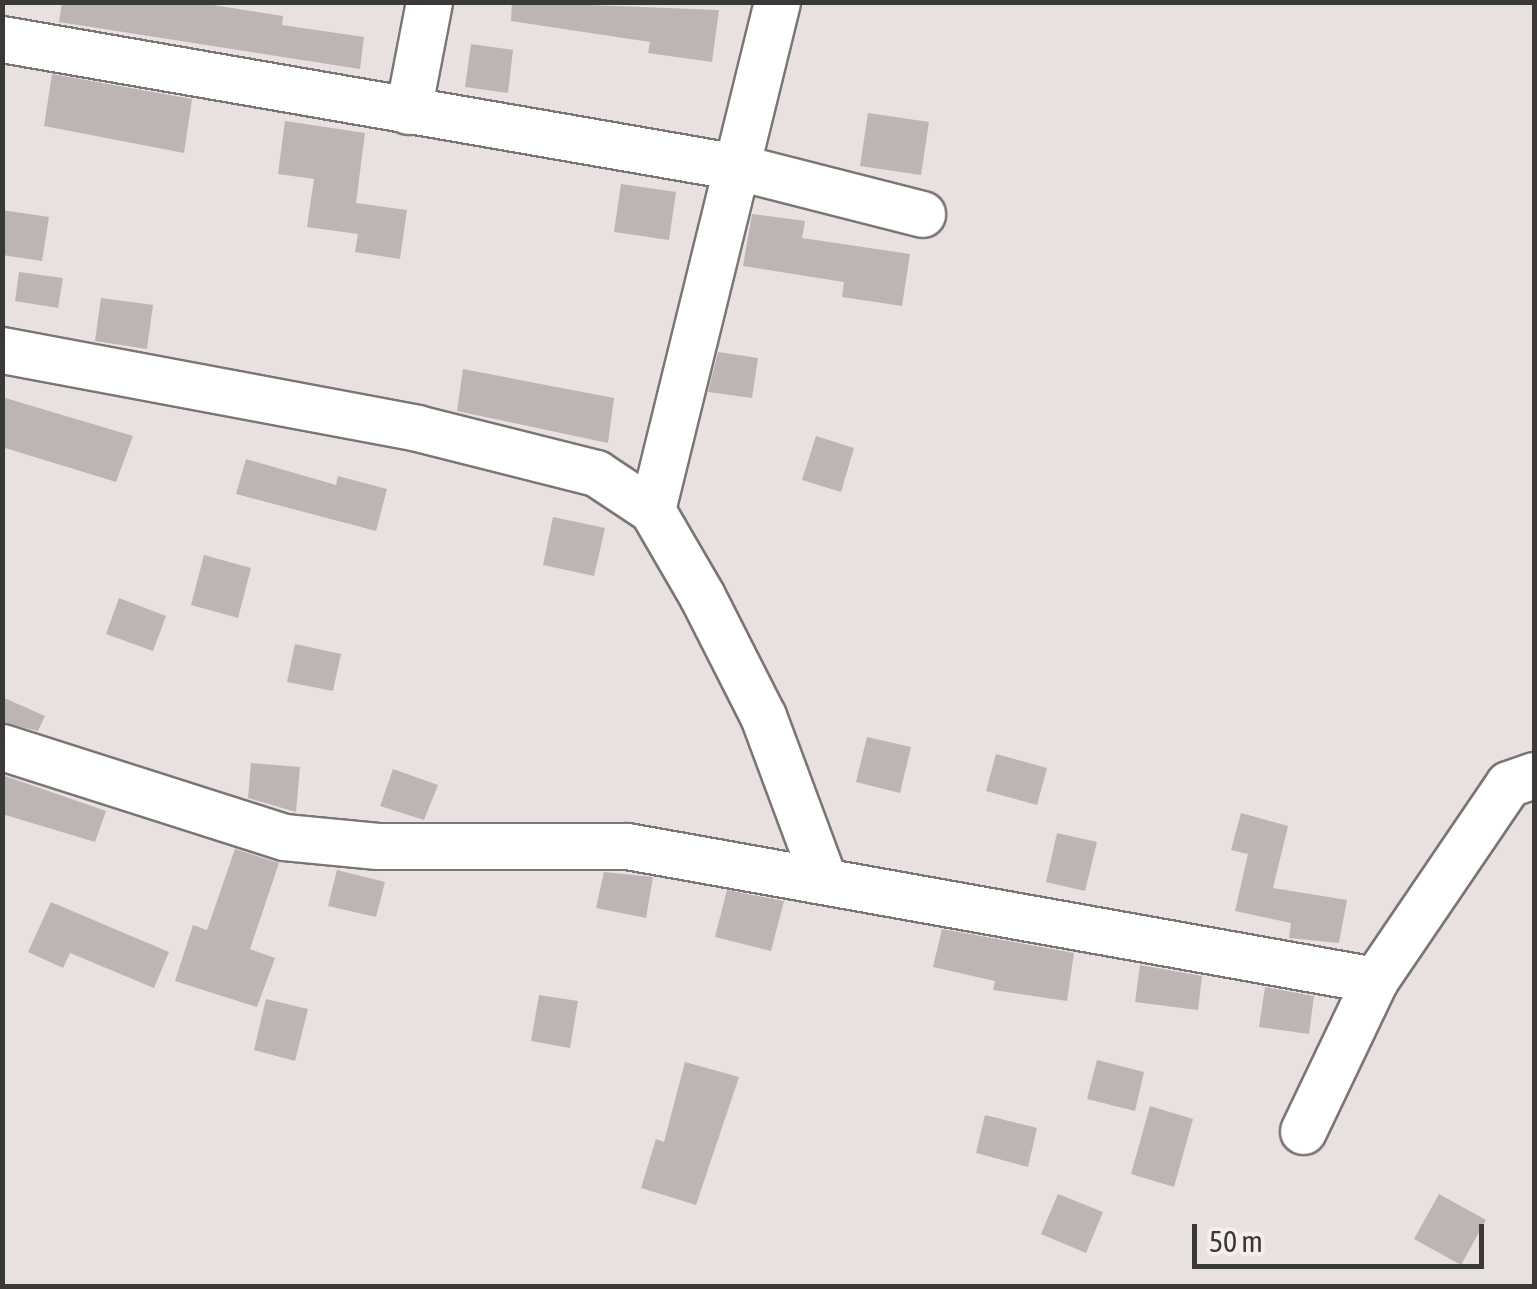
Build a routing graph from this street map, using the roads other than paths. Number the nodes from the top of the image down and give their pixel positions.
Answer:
1 (429, 2) edge
2 (776, 2) edge
3 (2, 39) edge
4 (408, 111) junction
5 (738, 166) junction
6 (922, 214) dead end
7 (2, 350) edge
8 (652, 510) junction
9 (2, 747) edge
10 (1534, 775) edge
11 (823, 877) junction
12 (1374, 980) junction
13 (1304, 1131) dead end

1 - 4 street
2 - 5 street
3 - 4 street
4 - 5 street
5 - 6 street
5 - 8 street
7 - 8 street
8 - 11 street
9 - 11 street
10 - 12 street
11 - 12 street
12 - 13 street

